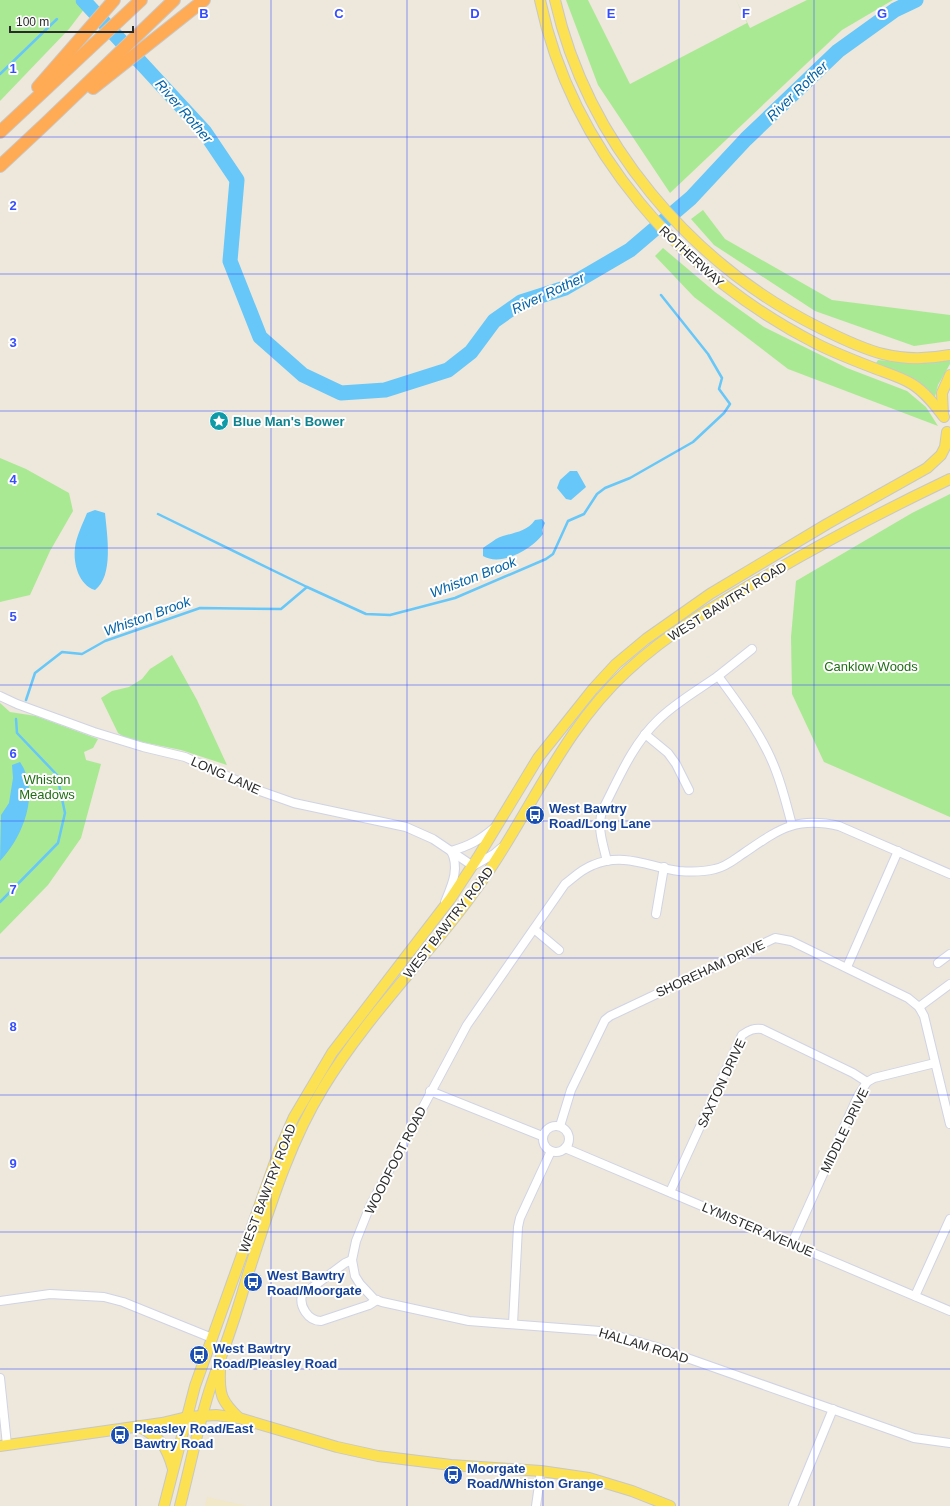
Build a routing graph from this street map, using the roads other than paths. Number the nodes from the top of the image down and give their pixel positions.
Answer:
1 (141, 0) edge
2 (174, 0) edge
3 (204, 0) edge
4 (540, 0) edge
5 (555, 0) edge
6 (112, 3) edge
7 (119, 61) junction
8 (0, 132) edge
9 (0, 166) edge
10 (950, 355) edge
11 (950, 375) edge
12 (944, 417) junction
13 (949, 433) edge
14 (950, 479) edge
15 (872, 500) junction
16 (899, 504) junction
17 (752, 649) dead end
18 (718, 676) junction
19 (0, 696) edge
20 (645, 734) junction
21 (689, 790) dead end
22 (499, 823) junction
23 (792, 825) junction
24 (508, 839) junction
25 (451, 850) junction
26 (898, 851) junction
27 (607, 861) junction
28 (473, 866) junction
29 (664, 867) junction
30 (950, 874) edge
31 (443, 908) junction
32 (656, 914) dead end
33 (534, 929) junction
34 (559, 950) dead end
35 (944, 958) edge
36 (950, 965) edge
37 (847, 967) junction
38 (950, 984) edge
39 (919, 1008) junction
40 (935, 1063) junction
41 (867, 1082) junction
42 (430, 1092) junction
43 (950, 1124) edge
44 (560, 1126) junction
45 (542, 1136) junction
46 (565, 1148) junction
47 (551, 1152) junction
48 (670, 1192) junction
49 (950, 1218) edge
50 (792, 1243) junction
51 (352, 1260) junction
52 (915, 1296) junction
53 (377, 1300) junction
54 (0, 1301) edge
55 (950, 1311) edge
56 (513, 1324) junction
57 (212, 1338) junction
58 (220, 1360) junction
59 (0, 1378) edge
60 (1, 1398) edge
61 (833, 1409) junction
62 (202, 1416) junction
63 (187, 1417) junction
64 (239, 1418) junction
65 (138, 1426) junction
66 (950, 1443) edge
67 (3, 1445) edge
68 (173, 1469) junction
69 (541, 1471) junction
70 (657, 1504) edge
71 (164, 1506) edge
72 (180, 1506) edge
73 (537, 1506) edge
74 (670, 1506) edge
75 (793, 1506) edge

1 - 8 highway
2 - 7 highway
3 - 7 highway
4 - 12 main road, ROTHERWAY
5 - 10 main road, ROTHERWAY
6 - 8 highway
7 - 9 highway
11 - 12 main road
12 - 13 main road
13 - 15 main road, WEST BAWTRY ROAD
14 - 16 main road, WEST BAWTRY ROAD
15 - 16 main road, WEST BAWTRY ROAD
15 - 22 main road, WEST BAWTRY ROAD
16 - 24 main road, WEST BAWTRY ROAD
17 - 18 street
18 - 20 street
18 - 23 street
19 - 25 street, LONG LANE
20 - 21 street
20 - 27 street
22 - 25 street
22 - 28 main road, WEST BAWTRY ROAD
23 - 26 street, WOODFOOT ROAD
23 - 29 street, WOODFOOT ROAD
24 - 28 street
24 - 58 main road, WEST BAWTRY ROAD
25 - 28 street, LONG LANE
25 - 31 street
26 - 30 street, WOODFOOT ROAD
26 - 37 street
27 - 29 street, WOODFOOT ROAD
27 - 33 street, WOODFOOT ROAD
28 - 31 main road, WEST BAWTRY ROAD
29 - 32 street
31 - 57 main road, WEST BAWTRY ROAD
33 - 34 street
33 - 42 street, WOODFOOT ROAD
35 - 36 street
37 - 39 street, SHOREHAM DRIVE
37 - 44 street, SHOREHAM DRIVE
38 - 39 street
39 - 40 street
40 - 41 street, MIDDLE DRIVE
40 - 43 street
41 - 48 street, SAXTON DRIVE
41 - 50 street, MIDDLE DRIVE
42 - 45 street
42 - 51 street, WOODFOOT ROAD
44 - 45 street
44 - 46 street
45 - 47 street
46 - 47 street
46 - 48 street, LYMISTER AVENUE
47 - 56 street
48 - 50 street, LYMISTER AVENUE
49 - 52 street
50 - 52 street, LYMISTER AVENUE
51 - 53 street, HALLAM ROAD
51 - 53 street
52 - 55 street, LYMISTER AVENUE
53 - 56 street, HALLAM ROAD
54 - 57 street
56 - 61 street, HALLAM ROAD
57 - 63 main road, WEST BAWTRY ROAD
58 - 62 main road, WEST BAWTRY ROAD
58 - 64 main road
59 - 60 street
60 - 67 street
61 - 66 street, HALLAM ROAD
61 - 75 street
62 - 63 main road
62 - 64 main road
62 - 72 main road, WEST BAWTRY ROAD
63 - 65 main road
63 - 68 main road, WEST BAWTRY ROAD
64 - 69 main road
65 - 67 main road
65 - 68 main road
68 - 71 main road, WEST BAWTRY ROAD
69 - 70 main road
69 - 73 street
70 - 74 main road

